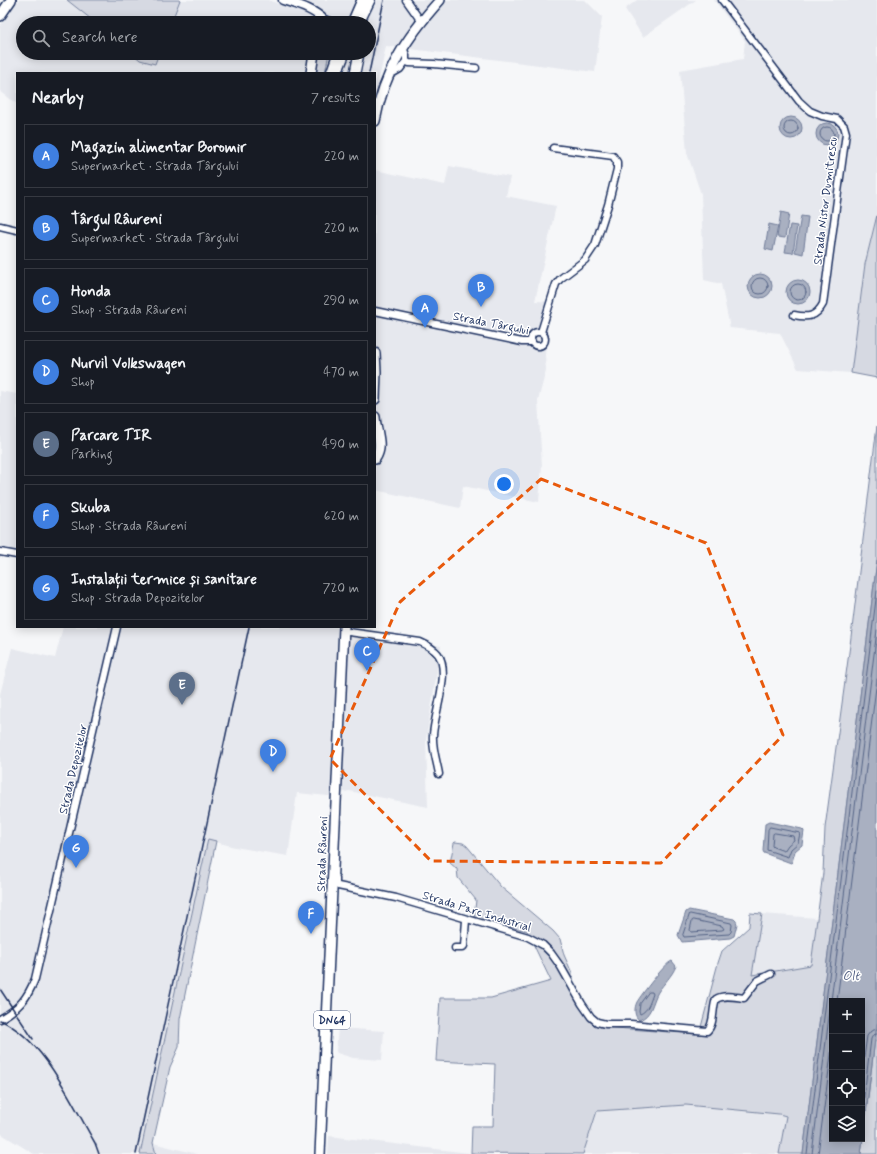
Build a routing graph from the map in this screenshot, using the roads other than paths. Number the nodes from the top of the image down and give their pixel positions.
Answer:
1 (11, 0) edge
2 (283, 0) edge
3 (406, 0) edge
4 (440, 0) edge
5 (722, 0) edge
6 (366, 2) edge
7 (305, 8) junction
8 (0, 16) edge
9 (311, 16) edge
10 (319, 16) edge
11 (358, 16) edge
12 (365, 16) edge
13 (422, 21) junction
14 (403, 47) junction
15 (313, 60) edge
16 (336, 60) edge
17 (338, 60) edge
18 (352, 60) edge
19 (358, 60) edge
20 (406, 61) junction
21 (357, 63) junction
22 (476, 68) dead end
23 (312, 72) edge
24 (331, 72) edge
25 (337, 72) edge
26 (355, 72) edge
27 (387, 77) junction
28 (376, 116) edge
29 (553, 148) dead end
30 (0, 226) edge
31 (16, 230) edge
32 (376, 311) edge
33 (794, 315) dead end
34 (541, 332) junction
35 (532, 342) junction
36 (376, 424) edge
37 (376, 458) edge
38 (0, 552) edge
39 (16, 555) edge
40 (117, 628) edge
41 (347, 629) edge
42 (439, 774) dead end
43 (334, 865) junction
44 (338, 886) junction
45 (332, 908) junction
46 (466, 920) junction
47 (455, 948) dead end
48 (771, 974) dead end
49 (0, 1019) edge
50 (320, 1154) edge
51 (326, 1154) edge

1 - 8 main road
2 - 7 street
3 - 13 street
4 - 13 main road
5 - 33 street, Strada Nistor Dumitrescu
6 - 11 main road
6 - 12 main road
7 - 9 street
7 - 10 street
13 - 14 main road
14 - 20 street
14 - 27 main road
15 - 23 main road
16 - 24 main road
17 - 25 main road
18 - 21 main road
19 - 21 main road
20 - 22 street
20 - 27 street
21 - 26 main road
27 - 28 main road
29 - 34 street
30 - 31 street
32 - 35 street, Strada Târgului
34 - 35 street
34 - 35 street
36 - 37 main road
38 - 39 street
40 - 49 street, Strada Depozitelor
41 - 42 street
41 - 43 main road, Strada Râureni / DN64
41 - 44 main road, Strada Râureni / DN64
43 - 44 street
43 - 45 main road, Strada Râureni / DN64
44 - 45 street
44 - 46 street, Strada Parc Industrial
44 - 51 main road, Strada Râureni / DN64
45 - 50 main road, Strada Râureni / DN64
46 - 47 street
46 - 48 street, Strada Parc Industrial

